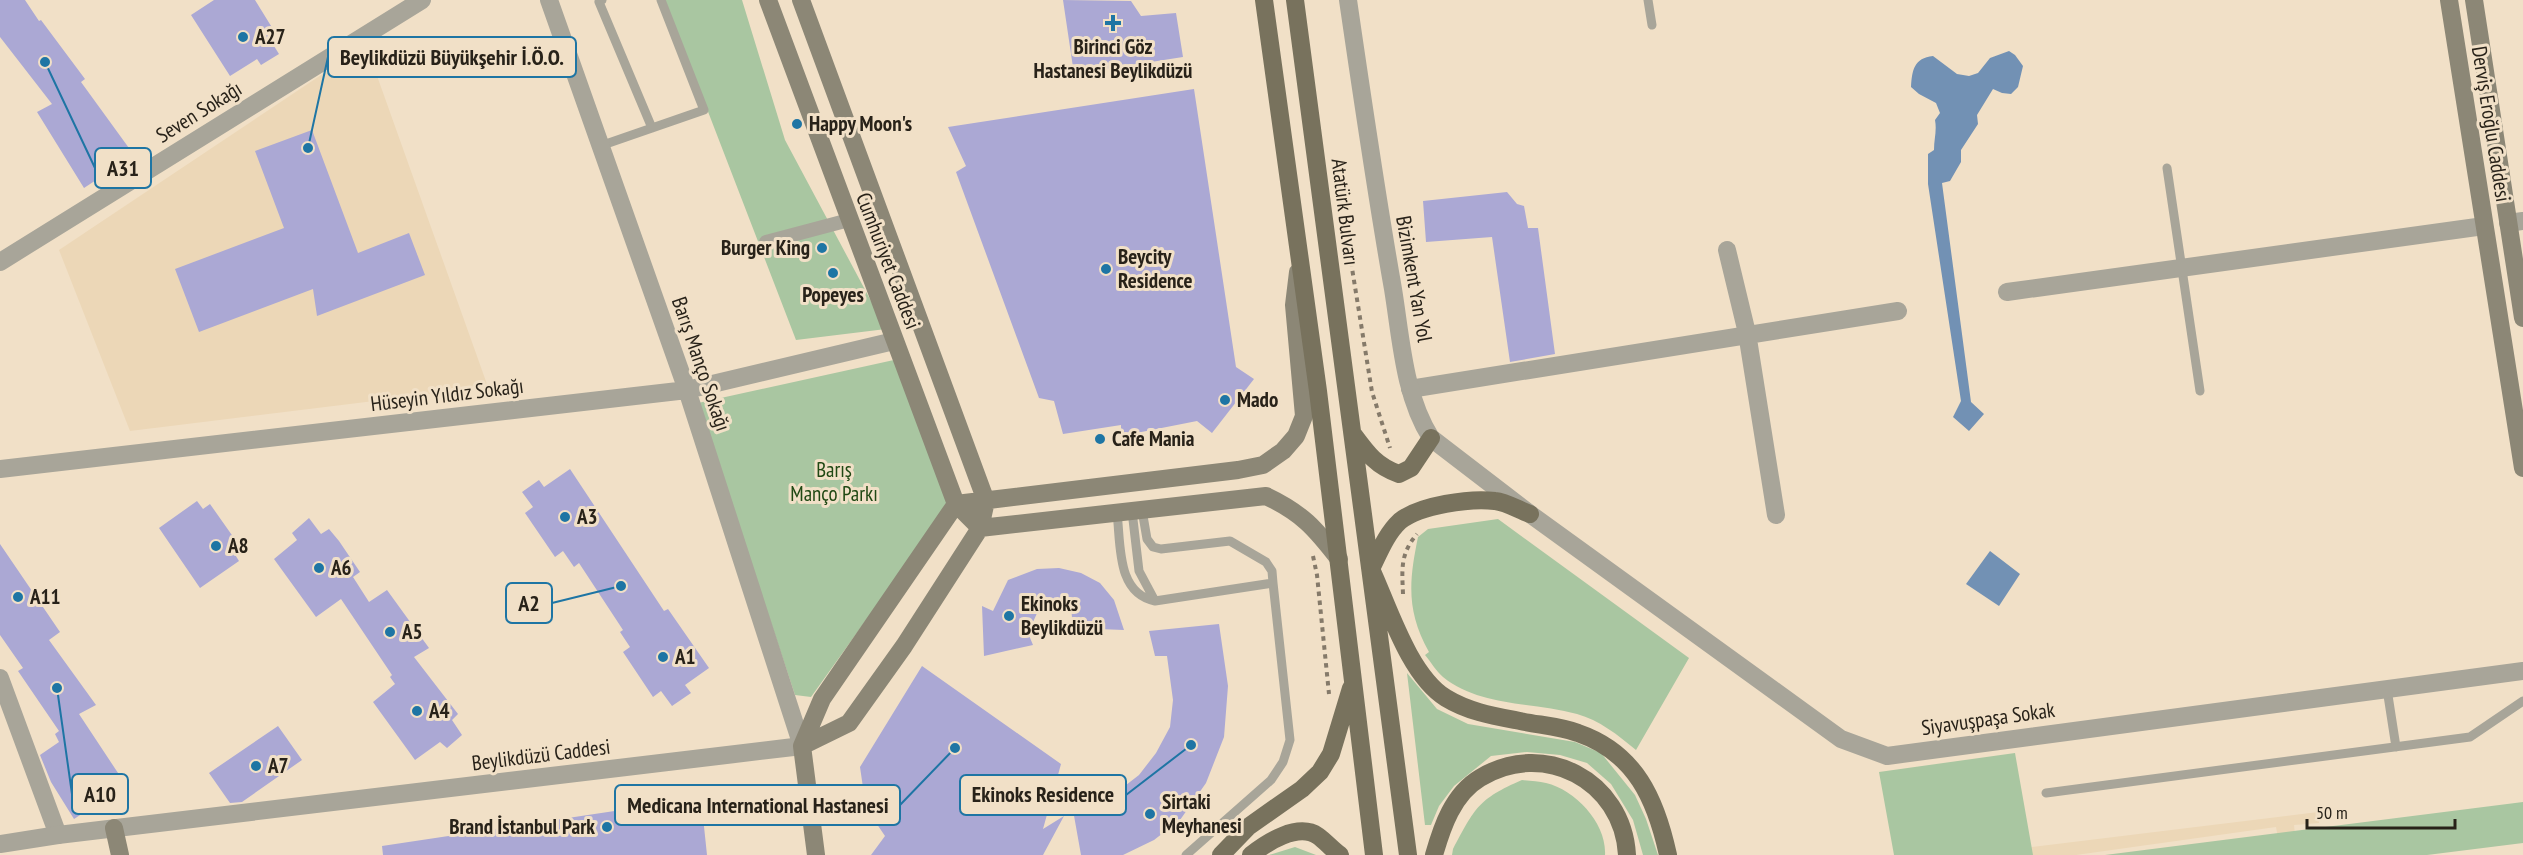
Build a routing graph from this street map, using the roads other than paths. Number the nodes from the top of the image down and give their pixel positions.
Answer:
1 (422, 0) edge
2 (549, 0) edge
3 (602, 0) edge
4 (661, 0) edge
5 (768, 0) edge
6 (801, 0) edge
7 (1264, 0) edge
8 (1295, 0) edge
9 (1347, 0) edge
10 (1648, 0) edge
11 (2449, 0) edge
12 (2474, 0) edge
13 (1652, 25) dead end
14 (652, 128) junction
15 (600, 146) junction
16 (2167, 168) dead end
17 (849, 220) junction
18 (2516, 222) edge
19 (2484, 226) junction
20 (766, 242) dead end
21 (1300, 250) junction
22 (1727, 250) dead end
23 (0, 262) edge
24 (2183, 268) junction
25 (2007, 292) dead end
26 (1898, 311) dead end
27 (2523, 318) edge
28 (925, 333) junction
29 (1747, 333) junction
30 (894, 341) junction
31 (1410, 389) junction
32 (687, 390) junction
33 (2200, 391) dead end
34 (1350, 430) junction
35 (1431, 438) junction
36 (2523, 468) edge
37 (0, 469) edge
38 (986, 501) junction
39 (956, 504) junction
40 (1130, 511) junction
41 (1530, 514) junction
42 (1776, 514) dead end
43 (980, 528) junction
44 (1339, 559) junction
45 (1371, 569) junction
46 (1273, 583) junction
47 (1155, 601) junction
48 (2523, 670) edge
49 (0, 678) edge
50 (1354, 681) junction
51 (2387, 688) junction
52 (2523, 701) edge
53 (802, 746) junction
54 (2396, 747) junction
55 (2046, 793) dead end
56 (114, 828) junction
57 (58, 834) junction
58 (0, 844) edge
59 (120, 855) edge
60 (816, 855) edge
61 (1186, 855) edge
62 (1221, 855) edge
63 (1251, 855) edge
64 (1340, 855) edge
65 (1374, 855) edge
66 (1408, 855) edge
67 (1434, 855) edge
68 (1627, 855) edge
69 (1668, 855) edge

1 - 23 street, Seven Sokağı
2 - 15 street, Barış Manço Sokağı
3 - 14 lane
4 - 14 lane
5 - 17 main road, Cumhuriyet Caddesi
6 - 28 main road, Cumhuriyet Caddesi
7 - 21 main road
8 - 34 main road, Atatürk Bulvarı
9 - 31 street, Bizimkent Yan Yol
10 - 13 lane
11 - 19 main road, Derviş Eroğlu Caddesi
12 - 18 main road, Derviş Eroğlu Caddesi
14 - 15 lane
15 - 32 street, Barış Manço Sokağı
16 - 24 lane
17 - 20 street
17 - 30 main road, Cumhuriyet Caddesi
18 - 19 main road
18 - 27 main road, Derviş Eroğlu Caddesi
19 - 24 street
19 - 36 main road, Derviş Eroğlu Caddesi
21 - 38 main road
21 - 44 main road
22 - 29 street
24 - 25 street
24 - 33 lane
26 - 29 street
28 - 30 main road
28 - 38 main road, Cumhuriyet Caddesi
29 - 31 street
29 - 42 street
30 - 32 street, Hüseyin Yıldız Sokağı
30 - 39 main road, Cumhuriyet Caddesi
31 - 35 street, Bizimkent Yan Yol
32 - 37 street, Hüseyin Yıldız Sokağı
32 - 53 street, Barış Manço Sokağı
34 - 35 main road
34 - 45 main road, Atatürk Bulvarı
35 - 41 street, Bizimkent Yan Yol
38 - 39 main road
38 - 43 main road
39 - 43 main road, Cumhuriyet Caddesi
39 - 53 main road
40 - 43 main road
40 - 44 main road
40 - 46 lane
40 - 47 lane
40 - 47 lane
41 - 45 main road
41 - 51 street, Siyavuşpaşa Sokak
43 - 53 main road, Beylikdüzü Caddesi
44 - 50 main road
45 - 66 main road
45 - 69 main road
46 - 47 lane
46 - 61 lane
48 - 51 street, Siyavuşpaşa Sokak
49 - 57 street
50 - 62 main road
50 - 65 main road
51 - 54 lane
52 - 54 lane
53 - 56 street, Beylikdüzü Caddesi
53 - 60 main road
54 - 55 lane
56 - 57 street, Beylikdüzü Caddesi
56 - 59 main road
57 - 58 street, Beylikdüzü Caddesi
63 - 64 main road
67 - 68 main road

